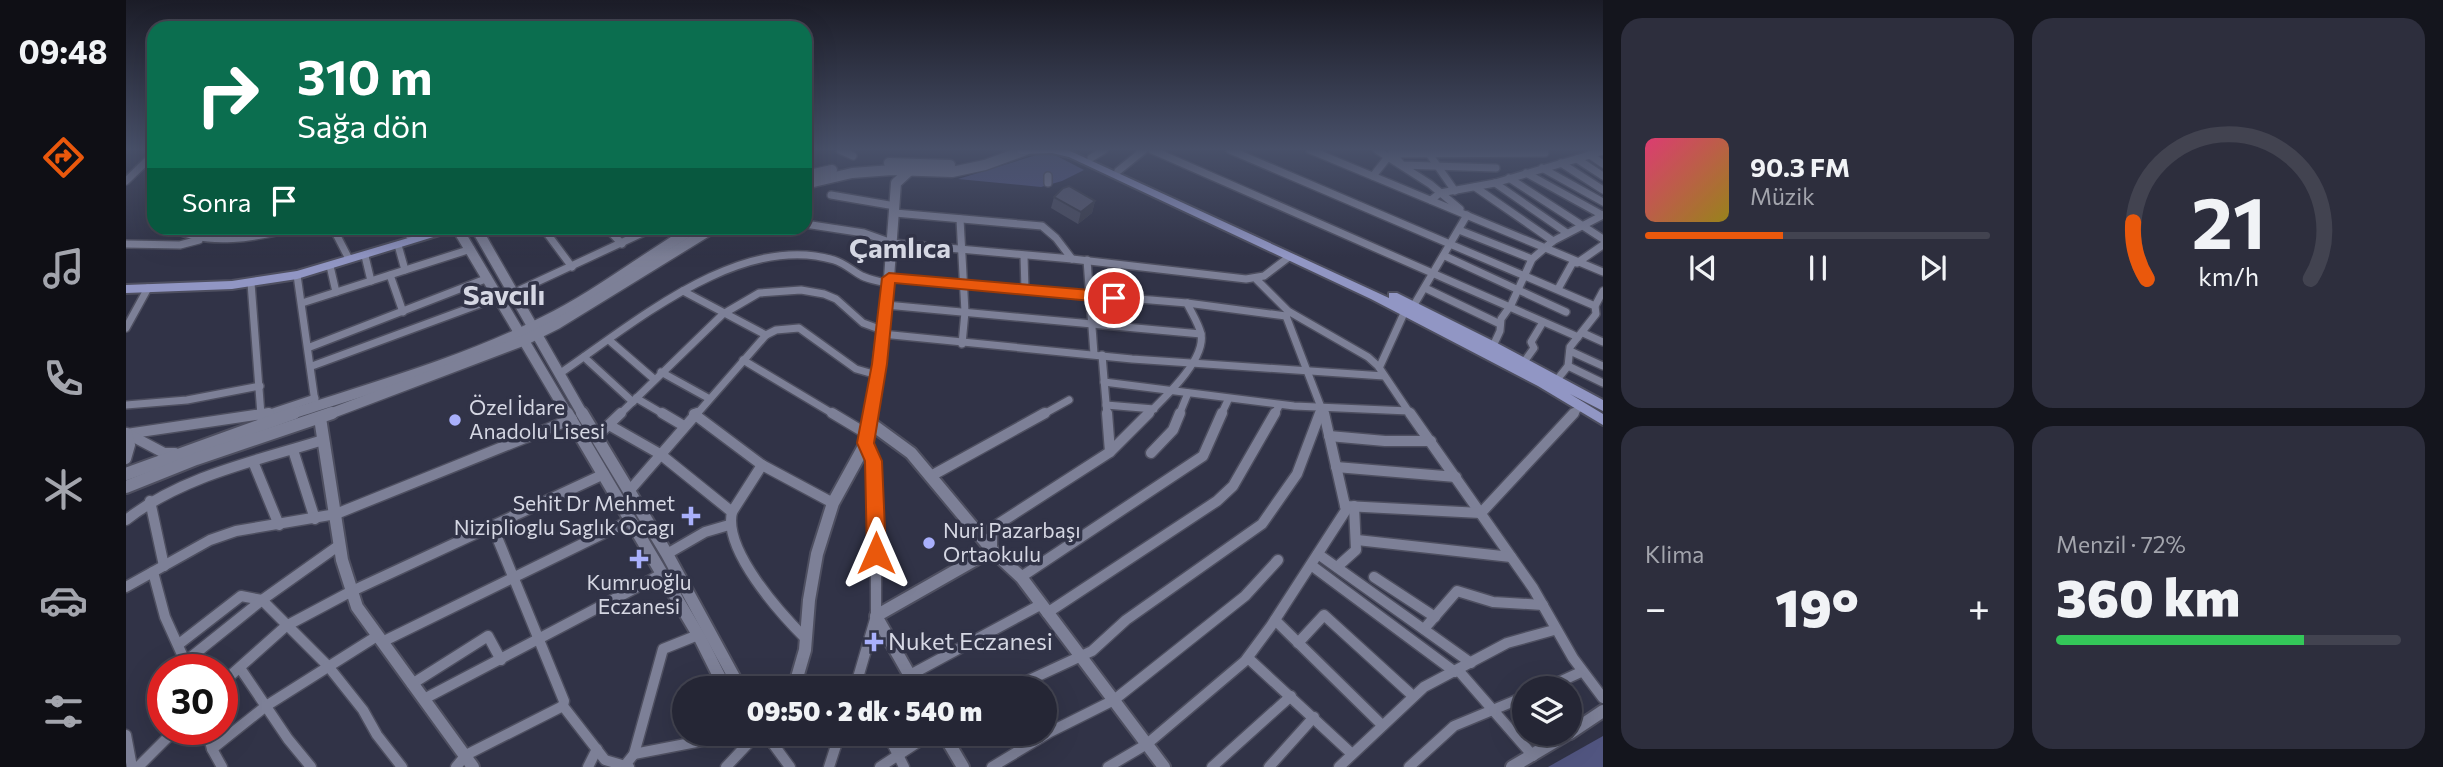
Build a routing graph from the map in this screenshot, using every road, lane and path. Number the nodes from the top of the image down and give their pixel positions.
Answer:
1 (896, 186) edge
2 (1141, 186) edge
3 (1149, 186) edge
4 (1234, 186) edge
5 (1315, 186) edge
6 (1397, 186) edge
7 (1429, 186) edge
8 (1451, 186) edge
9 (1481, 186) edge
10 (1499, 186) edge
11 (1520, 186) edge
12 (1549, 186) edge
13 (1574, 186) edge
14 (1475, 187) junction
15 (1455, 191) junction
16 (1440, 194) junction
17 (831, 195) dead end
18 (1431, 200) junction
19 (1603, 202) edge
20 (895, 210) junction
21 (1465, 214) junction
22 (1602, 215) edge
23 (960, 219) junction
24 (812, 225) edge
25 (1580, 225) junction
26 (1459, 230) junction
27 (1567, 233) junction
28 (182, 235) edge
29 (232, 235) edge
30 (336, 235) edge
31 (409, 235) edge
32 (421, 235) edge
33 (430, 235) edge
34 (462, 235) edge
35 (480, 235) edge
36 (548, 235) edge
37 (614, 235) edge
38 (639, 235) edge
39 (684, 235) edge
40 (701, 235) edge
41 (206, 238) junction
42 (412, 238) junction
43 (1603, 239) edge
44 (1553, 241) junction
45 (892, 243) junction
46 (1452, 243) junction
47 (126, 244) edge
48 (622, 244) junction
49 (398, 245) junction
50 (1603, 245) edge
51 (1543, 248) junction
52 (471, 249) junction
53 (961, 250) junction
54 (365, 256) junction
55 (1024, 256) junction
56 (1445, 256) junction
57 (348, 257) junction
58 (1289, 257) junction
59 (1072, 258) junction
60 (1532, 259) junction
61 (1087, 260) junction
62 (1577, 263) junction
63 (330, 266) junction
64 (572, 267) junction
65 (405, 270) junction
66 (1603, 272) edge
67 (1435, 273) junction
68 (1524, 274) junction
69 (297, 275) junction
70 (390, 275) junction
71 (488, 278) junction
72 (1257, 280) junction
73 (371, 281) junction
74 (888, 281) junction
75 (126, 282) edge
76 (251, 283) junction
77 (961, 284) junction
78 (148, 288) junction
79 (1425, 288) junction
80 (126, 289) edge
81 (1558, 289) junction
82 (1025, 290) junction
83 (1516, 290) junction
84 (683, 291) junction
85 (336, 292) junction
86 (1602, 293) edge
87 (505, 295) junction
88 (1089, 296) junction
89 (302, 303) junction
90 (1187, 303) junction
91 (886, 305) junction
92 (1507, 307) junction
93 (1409, 308) junction
94 (403, 312) junction
95 (965, 312) junction
96 (1566, 312) dead end
97 (1598, 312) edge
98 (723, 314) junction
99 (1287, 314) junction
100 (512, 318) junction
101 (552, 322) junction
102 (1543, 322) junction
103 (1095, 324) junction
104 (1500, 324) junction
105 (126, 328) edge
106 (527, 331) junction
107 (882, 332) junction
108 (1200, 334) junction
109 (766, 335) junction
110 (1581, 335) junction
111 (610, 341) junction
112 (1603, 342) edge
113 (962, 344) junction
114 (1493, 345) junction
115 (310, 347) junction
116 (491, 349) junction
117 (538, 351) junction
118 (1570, 351) junction
119 (1098, 355) junction
120 (584, 357) junction
121 (743, 360) junction
122 (1524, 362) junction
123 (1193, 363) junction
124 (312, 366) junction
125 (1380, 366) junction
126 (1569, 366) junction
127 (1603, 366) edge
128 (1310, 372) junction
129 (559, 374) junction
130 (877, 375) junction
131 (658, 376) junction
132 (1384, 376) junction
133 (1556, 381) junction
134 (1104, 382) junction
135 (1603, 383) edge
136 (260, 386) junction
137 (1169, 391) junction
138 (1188, 393) junction
139 (708, 398) junction
140 (634, 400) junction
141 (1069, 400) dead end
142 (1228, 400) junction
143 (126, 405) edge
144 (1106, 405) junction
145 (1279, 406) junction
146 (1581, 406) junction
147 (1603, 406) edge
148 (317, 408) junction
149 (1154, 409) junction
150 (1322, 410) junction
151 (1409, 411) junction
152 (694, 414) junction
153 (261, 416) junction
154 (572, 419) junction
155 (1603, 420) edge
156 (609, 425) junction
157 (684, 426) junction
158 (127, 433) edge
159 (868, 433) junction
160 (598, 435) junction
161 (1329, 436) junction
162 (323, 440) junction
163 (1431, 441) junction
164 (293, 450) junction
165 (1110, 452) junction
166 (182, 453) junction
167 (1151, 453) dead end
168 (660, 454) junction
169 (126, 459) edge
170 (254, 464) junction
171 (762, 465) junction
172 (1336, 467) junction
173 (126, 474) edge
174 (604, 474) junction
175 (931, 476) junction
176 (1456, 477) junction
177 (126, 486) edge
178 (630, 490) junction
179 (150, 501) junction
180 (833, 503) junction
181 (1349, 506) junction
182 (732, 512) junction
183 (1481, 513) junction
184 (336, 514) junction
185 (315, 519) junction
186 (126, 520) edge
187 (631, 520) junction
188 (279, 525) junction
189 (492, 525) junction
190 (729, 525) junction
191 (1357, 540) junction
192 (338, 545) junction
193 (992, 550) junction
194 (667, 554) junction
195 (1318, 554) junction
196 (1511, 557) junction
197 (1278, 560) dead end
198 (1311, 565) junction
199 (164, 566) junction
200 (1337, 568) junction
201 (153, 572) junction
202 (662, 574) junction
203 (1021, 576) junction
204 (511, 577) junction
205 (1374, 577) dead end
206 (126, 587) edge
207 (350, 592) junction
208 (262, 600) junction
209 (1543, 605) junction
210 (1044, 609) junction
211 (876, 616) junction
212 (1435, 617) junction
213 (1275, 620) junction
214 (286, 626) junction
215 (1424, 629) junction
216 (1554, 630) junction
217 (698, 635) junction
218 (379, 639) junction
219 (806, 639) junction
220 (538, 641) junction
221 (1298, 643) junction
222 (179, 644) junction
223 (183, 654) edge
224 (201, 654) edge
225 (1081, 657) junction
226 (1248, 657) junction
227 (501, 660) junction
228 (1471, 663) junction
229 (328, 666) junction
230 (240, 667) joint
231 (1456, 671) junction
232 (1581, 673) junction
233 (910, 675) joint
234 (719, 676) edge
235 (733, 676) edge
236 (797, 676) edge
237 (860, 676) edge
238 (1039, 676) edge
239 (1574, 676) edge
240 (412, 684) junction
241 (1291, 696) junction
242 (1413, 696) junction
243 (1603, 698) edge
244 (424, 699) junction
245 (1114, 700) junction
246 (1512, 702) edge
247 (266, 706) junction
248 (563, 706) junction
249 (1494, 710) junction
250 (1603, 711) edge
251 (1314, 717) junction
252 (1381, 725) junction
253 (1582, 725) edge
254 (126, 735) edge
255 (1147, 744) junction
256 (160, 745) edge
257 (211, 745) edge
258 (676, 746) edge
259 (746, 746) edge
260 (775, 746) edge
261 (836, 746) edge
262 (893, 746) edge
263 (913, 746) edge
264 (951, 746) edge
265 (1549, 746) edge
266 (212, 749) junction
267 (597, 749) junction
268 (634, 754) junction
269 (1352, 754) junction
270 (466, 755) junction
271 (898, 756) junction
272 (1534, 756) junction
273 (627, 766) edge
274 (132, 767) edge
275 (138, 767) edge
276 (222, 767) edge
277 (311, 767) edge
278 (402, 767) edge
279 (456, 767) edge
280 (473, 767) edge
281 (588, 767) edge
282 (726, 767) edge
283 (790, 767) edge
284 (829, 767) edge
285 (880, 767) edge
286 (904, 767) edge
287 (963, 767) edge
288 (992, 767) edge
289 (1108, 767) edge
290 (1164, 767) edge
291 (1212, 767) edge
292 (1269, 767) edge
293 (1340, 767) edge
294 (1409, 767) edge
295 (1512, 767) edge

1 - 20 street
2 - 58 main road
3 - 93 main road
4 - 67 street
5 - 46 street
6 - 18 street
7 - 16 street
8 - 15 street
9 - 14 street
10 - 27 street
11 - 25 street
12 - 22 street
13 - 19 street
14 - 15 street
14 - 44 street
15 - 16 street
16 - 18 street
16 - 21 street
17 - 20 street
18 - 21 street
20 - 23 street
20 - 45 street
21 - 26 street
21 - 51 street
22 - 25 street
23 - 53 street
23 - 59 street
24 - 45 street
25 - 27 street
25 - 43 street
26 - 46 street
26 - 60 street
27 - 44 street
28 - 41 street
29 - 41 street
30 - 57 street
31 - 42 street
32 - 42 main road
33 - 49 main road
34 - 52 street
35 - 87 street
36 - 64 street
37 - 48 street
38 - 48 street
39 - 101 street
40 - 101 street
41 - 47 street
42 - 57 main road
44 - 51 street
45 - 53 street
45 - 74 street
46 - 56 street
46 - 68 street
48 - 64 street
49 - 54 main road
49 - 65 street
50 - 62 street
51 - 60 street
51 - 62 street
52 - 65 street
52 - 71 street
53 - 55 street
53 - 77 street
54 - 63 main road
54 - 73 street
55 - 59 street
55 - 82 street
56 - 67 street
56 - 83 street
57 - 75 main road
58 - 72 street
58 - 93 main road
59 - 61 street
60 - 68 street
61 - 72 street
61 - 88 street
62 - 66 street
62 - 81 street
63 - 69 main road
63 - 85 street
64 - 87 street
65 - 70 street
67 - 79 street
67 - 92 street
68 - 81 street
68 - 83 street
69 - 76 main road
69 - 89 street
70 - 73 street
70 - 94 street
71 - 87 street
71 - 94 street
72 - 99 street
73 - 85 street
74 - 77 street
74 - 84 street
74 - 91 street
76 - 78 main road
76 - 136 street
77 - 82 street
77 - 95 street
78 - 80 main road
78 - 105 street
79 - 93 street
79 - 104 street
81 - 97 street
82 - 88 street
83 - 92 street
83 - 96 street
84 - 98 street
84 - 111 street
85 - 89 street
86 - 97 street
87 - 100 street
87 - 106 street
87 - 124 street
88 - 90 street
88 - 103 street
89 - 115 street
90 - 99 street
90 - 108 street
91 - 95 street
91 - 107 street
92 - 102 street
92 - 104 street
93 - 114 main road
93 - 125 street
93 - 146 main road
94 - 115 street
95 - 103 street
95 - 113 street
97 - 110 street
98 - 107 street
98 - 109 street
98 - 131 street
99 - 125 street
99 - 128 street
100 - 106 street
100 - 116 street
101 - 106 street
101 - 106 street
101 - 117 street
102 - 110 street
102 - 122 street
103 - 108 street
103 - 119 street
104 - 114 street
106 - 116 street
106 - 117 street
107 - 113 street
107 - 130 street
108 - 123 street
109 - 121 street
109 - 130 street
110 - 112 street
110 - 118 street
111 - 120 street
111 - 131 street
113 - 119 street
114 - 122 main road
115 - 124 street
116 - 117 street
116 - 148 street
117 - 129 street
117 - 154 street
118 - 126 street
118 - 127 street
119 - 123 street
119 - 134 street
120 - 129 street
120 - 140 street
121 - 139 street
121 - 159 street
122 - 133 main road
123 - 128 street
123 - 137 street
124 - 148 street
125 - 132 street
126 - 133 street
126 - 135 street
128 - 132 street
128 - 150 street
129 - 160 street
130 - 159 street
131 - 139 street
131 - 140 street
132 - 151 street
133 - 147 main road
134 - 137 street
134 - 144 street
136 - 143 street
136 - 153 street
137 - 138 street
137 - 149 street
138 - 142 street
138 - 167 street
139 - 152 street
140 - 156 street
140 - 157 street
141 - 175 street
142 - 145 street
142 - 203 street
144 - 149 street
144 - 165 street
145 - 150 street
145 - 210 street
146 - 155 main road
146 - 183 street
148 - 153 street
148 - 162 street
148 - 166 street
148 - 177 street
149 - 165 street
150 - 151 street
150 - 161 street
150 - 225 street
151 - 163 street
152 - 157 street
152 - 171 street
153 - 158 street
154 - 174 street
154 - 184 street
156 - 160 street
156 - 168 street
157 - 168 street
158 - 166 street
158 - 169 street
159 - 175 street
159 - 180 street
159 - 211 street
160 - 178 street
161 - 163 street
161 - 172 street
162 - 164 street
162 - 184 street
163 - 176 street
164 - 170 street
164 - 185 street
165 - 193 street
166 - 173 street
168 - 178 street
168 - 182 street
170 - 179 street
170 - 188 street
171 - 180 street
171 - 182 street
172 - 176 street
172 - 181 street
174 - 187 street
174 - 189 street
175 - 193 street
176 - 183 street
178 - 194 street
179 - 186 street
179 - 199 street
180 - 219 street
181 - 183 street
181 - 191 street
181 - 195 street
182 - 190 street
183 - 196 street
184 - 185 street
184 - 192 street
185 - 188 street
187 - 202 street
187 - 204 street
188 - 199 street
189 - 204 street
189 - 207 street
190 - 194 street
190 - 219 street
191 - 196 street
191 - 200 street
192 - 207 street
192 - 208 street
193 - 203 street
193 - 211 street
194 - 235 street
195 - 198 street
195 - 200 street
196 - 209 street
197 - 245 street
198 - 213 street
198 - 231 street
199 - 201 street
200 - 215 street
201 - 206 street
201 - 222 street
202 - 217 street
202 - 220 street
203 - 210 street
204 - 218 street
204 - 220 street
205 - 212 street
207 - 214 street
207 - 218 street
208 - 214 street
208 - 222 street
208 - 224 street
209 - 212 street
209 - 216 street
210 - 225 street
210 - 233 street
211 - 233 street
211 - 237 street
212 - 215 street
213 - 221 street
213 - 226 street
214 - 229 street
214 - 230 street
215 - 228 street
216 - 228 street
216 - 232 street
217 - 234 street
217 - 268 street
218 - 229 street
218 - 240 street
219 - 236 street
220 - 227 street
220 - 248 street
221 - 242 street
221 - 252 street
222 - 223 street
225 - 238 street
225 - 245 street
226 - 241 street
226 - 255 street
227 - 240 street
227 - 244 street
228 - 231 street
229 - 247 street
229 - 278 street
230 - 247 street
231 - 242 street
231 - 249 street
232 - 239 street
232 - 243 street
240 - 244 street
241 - 251 street
241 - 291 street
242 - 252 street
244 - 270 street
245 - 255 street
245 - 288 street
246 - 249 street
247 - 266 street
247 - 277 street
248 - 267 street
248 - 270 street
249 - 272 street
249 - 294 street
250 - 253 street
251 - 269 street
251 - 292 street
252 - 269 street
254 - 274 street
255 - 289 street
255 - 290 street
256 - 275 street
257 - 266 street
258 - 268 street
259 - 282 street
260 - 283 street
261 - 284 street
262 - 271 street
263 - 271 street
264 - 287 street
265 - 272 street
266 - 276 street
267 - 273 street
267 - 281 street
268 - 273 street
269 - 293 street
270 - 279 street
270 - 280 street
271 - 285 street
271 - 286 street
272 - 295 street

